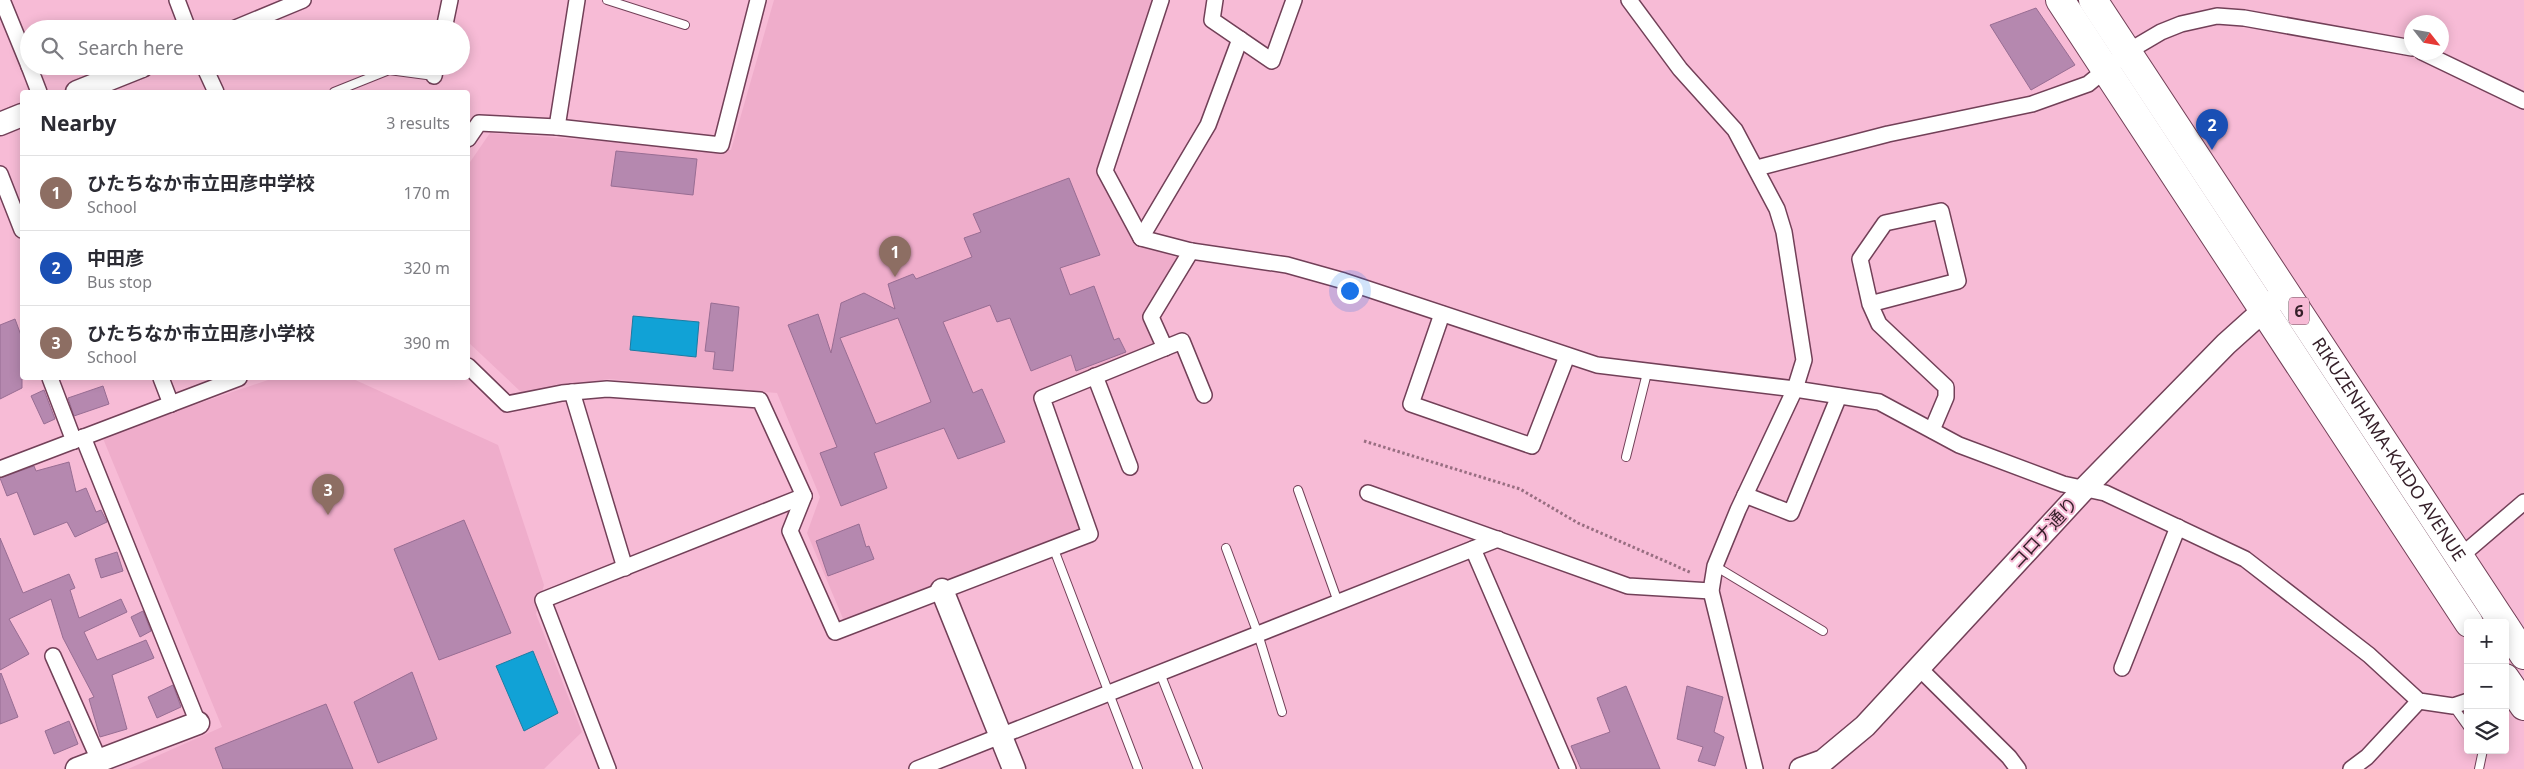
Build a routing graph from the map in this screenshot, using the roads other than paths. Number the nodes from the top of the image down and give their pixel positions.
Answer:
1 (2, 0) edge
2 (177, 0) edge
3 (450, 0) edge
4 (578, 0) edge
5 (607, 0) edge
6 (758, 0) edge
7 (1161, 0) edge
8 (1215, 0) edge
9 (1294, 0) edge
10 (1628, 0) edge
11 (2060, 0) edge
12 (2093, 0) edge
13 (295, 2) edge
14 (185, 20) edge
15 (254, 20) edge
16 (446, 20) edge
17 (685, 25) dead end
18 (1240, 39) junction
19 (20, 44) edge
20 (2404, 47) edge
21 (2439, 60) edge
22 (2117, 61) junction
23 (32, 75) edge
24 (120, 75) edge
25 (208, 75) edge
26 (376, 75) edge
27 (38, 90) edge
28 (82, 90) edge
29 (215, 90) edge
30 (339, 90) edge
31 (2524, 101) edge
32 (20, 116) edge
33 (0, 124) edge
34 (557, 127) junction
35 (470, 136) edge
36 (1757, 168) junction
37 (0, 174) edge
38 (20, 225) edge
39 (1141, 238) junction
40 (1191, 251) junction
41 (2286, 292) junction
42 (1870, 304) junction
43 (2263, 310) junction
44 (1442, 314) junction
45 (1165, 348) junction
46 (1568, 356) junction
47 (470, 368) edge
48 (1647, 372) junction
49 (1095, 376) junction
50 (51, 380) edge
51 (162, 380) edge
52 (234, 380) edge
53 (1794, 389) junction
54 (572, 392) junction
55 (1204, 395) dead end
56 (1839, 396) junction
57 (171, 404) junction
58 (1932, 430) junction
59 (79, 439) junction
60 (1626, 457) dead end
61 (1130, 466) dead end
62 (0, 469) edge
63 (2084, 489) junction
64 (1298, 490) dead end
65 (1368, 493) dead end
66 (1745, 495) junction
67 (804, 496) junction
68 (2524, 502) edge
69 (2178, 527) junction
70 (1498, 539) junction
71 (1053, 547) junction
72 (1226, 548) dead end
73 (1473, 549) junction
74 (2460, 557) junction
75 (1715, 566) junction
76 (625, 568) junction
77 (2437, 574) junction
78 (1712, 586) junction
79 (942, 590) junction
80 (1338, 602) junction
81 (2466, 619) edge
82 (2500, 619) edge
83 (1823, 631) dead end
84 (2509, 632) edge
85 (1258, 634) junction
86 (2524, 655) edge
87 (54, 656) dead end
88 (2122, 668) dead end
89 (1920, 669) junction
90 (1160, 673) junction
91 (2509, 684) edge
92 (1107, 694) junction
93 (2419, 702) junction
94 (2464, 702) edge
95 (2453, 706) junction
96 (2524, 706) edge
97 (1282, 712) dead end
98 (2464, 721) edge
99 (198, 723) joint
100 (1000, 736) junction
101 (2482, 754) edge
102 (105, 762) edge
103 (77, 769) edge
104 (608, 769) edge
105 (917, 769) edge
106 (1014, 769) edge
107 (1138, 769) edge
108 (1198, 769) edge
109 (1568, 769) edge
110 (1755, 769) edge
111 (1801, 769) edge
112 (2018, 769) edge
113 (2351, 769) edge
114 (2479, 769) edge

1 - 19 street
2 - 14 street
3 - 16 street
4 - 34 street
5 - 17 lane
6 - 34 street
7 - 39 street
8 - 18 street
9 - 18 street
10 - 36 street
11 - 22 highway, RIKUZENHAMA-KAIDO AVENUE / 6
12 - 22 highway, RIKUZENHAMA-KAIDO AVENUE / 6
13 - 15 street
18 - 39 street
20 - 22 street
21 - 31 street
22 - 36 street
22 - 41 highway, RIKUZENHAMA-KAIDO AVENUE / 6
22 - 43 highway, RIKUZENHAMA-KAIDO AVENUE / 6
23 - 27 street
24 - 28 street
25 - 29 street
26 - 30 lane
32 - 33 street
34 - 35 street
36 - 53 street
37 - 38 street
39 - 40 street
40 - 44 street
40 - 45 street
41 - 43 street, コロナ通り
41 - 74 highway, RIKUZENHAMA-KAIDO AVENUE / 6
42 - 42 street
42 - 58 street
43 - 63 street, コロナ通り
43 - 77 highway, RIKUZENHAMA-KAIDO AVENUE / 6
44 - 46 street
44 - 46 street
45 - 49 street
45 - 55 street
46 - 48 street
47 - 54 street
48 - 53 street
48 - 60 lane
49 - 61 street
49 - 71 street
50 - 59 street
51 - 57 street
52 - 57 street
53 - 56 street
53 - 66 street
54 - 67 street
54 - 76 street
56 - 58 street
56 - 66 street
57 - 59 street
58 - 63 street
59 - 62 street
59 - 99 street
63 - 69 street
63 - 89 street, コロナ通り
64 - 80 lane
65 - 70 street
66 - 75 street
67 - 76 street
67 - 79 street
68 - 74 street
69 - 88 street
69 - 93 street
70 - 73 street
70 - 78 street
71 - 79 street
71 - 92 lane
72 - 85 lane
73 - 80 street
73 - 109 street
74 - 77 street
74 - 82 highway, RIKUZENHAMA-KAIDO AVENUE / 6
75 - 78 street
75 - 83 lane
76 - 104 street
77 - 81 highway, RIKUZENHAMA-KAIDO AVENUE / 6
78 - 110 street
79 - 100 street
80 - 85 street
84 - 86 highway
85 - 90 street
85 - 97 lane
87 - 102 street
89 - 111 street, コロナ通り
89 - 112 street
90 - 92 street
90 - 108 lane
91 - 96 highway
92 - 100 street
92 - 107 lane
93 - 95 street
93 - 113 street
94 - 95 street
95 - 98 lane
99 - 102 street
100 - 105 street
100 - 106 street
101 - 114 lane
102 - 103 street

